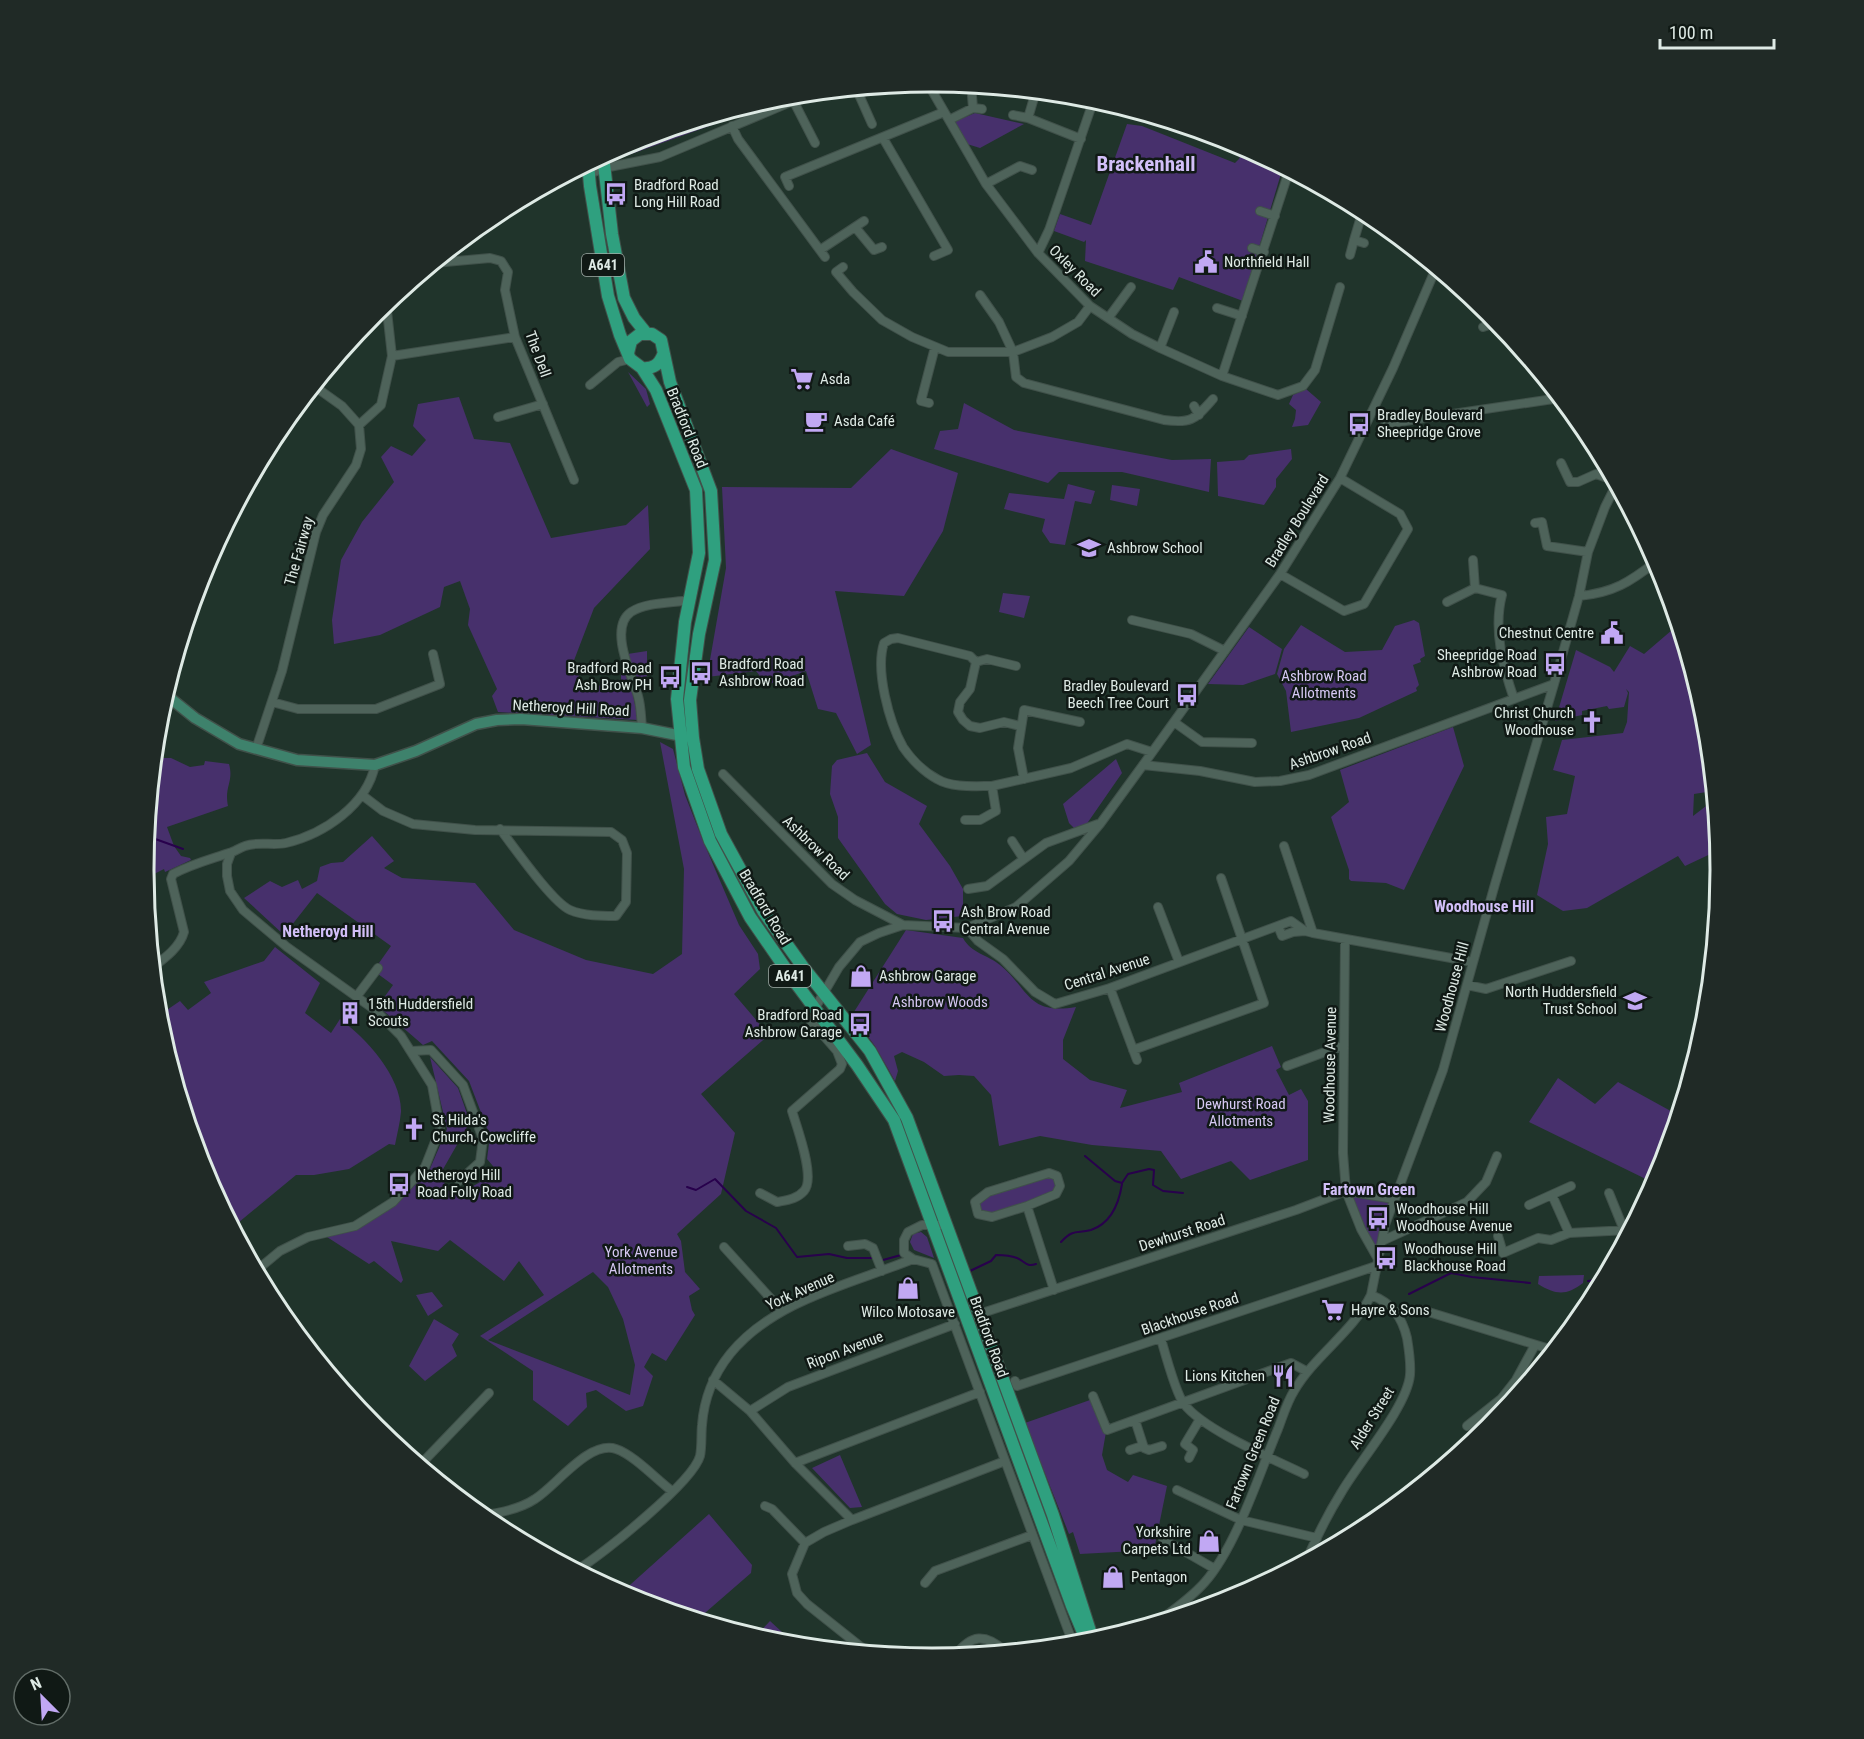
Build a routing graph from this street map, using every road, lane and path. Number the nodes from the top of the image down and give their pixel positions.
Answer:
1 (933, 92) edge
2 (859, 95) edge
3 (972, 96) dead end
4 (1034, 98) edge
5 (795, 104) edge
6 (779, 106) edge
7 (973, 108) junction
8 (1091, 108) edge
9 (982, 110) dead end
10 (944, 112) junction
11 (1013, 115) dead end
12 (1028, 118) junction
13 (949, 120) junction
14 (872, 124) dead end
15 (732, 126) junction
16 (883, 138) junction
17 (1080, 139) junction
18 (815, 143) dead end
19 (611, 161) edge
20 (604, 165) edge
21 (1032, 170) dead end
22 (588, 172) edge
23 (1287, 178) edge
24 (986, 184) junction
25 (789, 186) dead end
26 (1260, 212) dead end
27 (1275, 216) junction
28 (1359, 220) edge
29 (864, 221) dead end
30 (855, 227) junction
31 (1354, 240) junction
32 (1364, 243) dead end
33 (882, 247) dead end
34 (1252, 248) dead end
35 (1264, 252) junction
36 (1038, 253) junction
37 (1350, 255) dead end
38 (934, 256) dead end
39 (446, 262) edge
40 (843, 267) dead end
41 (1433, 275) edge
42 (1131, 286) dead end
43 (1340, 287) dead end
44 (980, 295) dead end
45 (1090, 306) junction
46 (1217, 308) dead end
47 (1174, 312) dead end
48 (387, 314) edge
49 (1242, 316) junction
50 (1109, 317) junction
51 (1488, 325) edge
52 (1483, 327) dead end
53 (646, 333) junction
54 (516, 337) junction
55 (935, 347) junction
56 (1160, 348) junction
57 (1013, 352) junction
58 (663, 355) junction
59 (392, 356) junction
60 (629, 356) junction
61 (642, 368) junction
62 (1222, 376) junction
63 (590, 385) dead end
64 (320, 390) edge
65 (1213, 399) dead end
66 (1551, 399) edge
67 (921, 401) dead end
68 (543, 404) junction
69 (1194, 406) dead end
70 (1199, 415) junction
71 (498, 417) dead end
72 (1386, 424) dead end
73 (360, 425) junction
74 (1561, 463) dead end
75 (1603, 477) edge
76 (1340, 478) junction
77 (574, 480) dead end
78 (1612, 492) edge
79 (1542, 522) dead end
80 (1588, 552) junction
81 (1473, 560) dead end
82 (1649, 567) edge
83 (1280, 574) junction
84 (1475, 588) junction
85 (1578, 596) junction
86 (690, 600) junction
87 (1447, 603) dead end
88 (1132, 620) dead end
89 (1225, 651) junction
90 (433, 654) dead end
91 (976, 662) junction
92 (1017, 666) dead end
93 (1554, 684) junction
94 (677, 699) junction
95 (1514, 699) junction
96 (690, 700) junction
97 (173, 701) edge
98 (272, 702) junction
99 (1080, 722) dead end
100 (1174, 722) junction
101 (1020, 726) junction
102 (642, 728) junction
103 (679, 735) junction
104 (693, 738) junction
105 (1251, 742) dead end
106 (256, 749) junction
107 (1152, 752) junction
108 (375, 765) junction
109 (1143, 765) junction
110 (723, 774) dead end
111 (1024, 779) junction
112 (992, 786) junction
113 (362, 795) junction
114 (965, 820) dead end
115 (1100, 824) junction
116 (500, 830) junction
117 (1012, 841) dead end
118 (1284, 846) dead end
119 (231, 853) junction
120 (1023, 858) junction
121 (1221, 878) dead end
122 (968, 889) dead end
123 (1158, 907) dead end
124 (1308, 915) junction
125 (1291, 921) junction
126 (903, 925) junction
127 (1278, 926) junction
128 (967, 928) junction
129 (1309, 932) junction
130 (1241, 939) junction
131 (1345, 939) junction
132 (160, 961) edge
133 (1571, 961) dead end
134 (1179, 962) junction
135 (1473, 962) junction
136 (378, 968) dead end
137 (1467, 985) junction
138 (1110, 988) junction
139 (824, 994) junction
140 (357, 996) junction
141 (817, 1011) junction
142 (1344, 1045) junction
143 (1133, 1050) junction
144 (412, 1051) junction
145 (1137, 1060) dead end
146 (842, 1064) junction
147 (857, 1065) junction
148 (1287, 1066) dead end
149 (1497, 1156) dead end
150 (459, 1181) dead end
151 (1571, 1186) dead end
152 (1346, 1191) junction
153 (760, 1193) dead end
154 (1609, 1193) dead end
155 (1552, 1195) junction
156 (1394, 1199) junction
157 (1529, 1205) dead end
158 (1027, 1206) junction
159 (932, 1224) junction
160 (947, 1225) junction
161 (1624, 1225) edge
162 (1621, 1230) edge
163 (1569, 1233) junction
164 (1498, 1236) dead end
165 (1382, 1241) junction
166 (848, 1245) dead end
167 (724, 1248) dead end
168 (913, 1259) junction
169 (1377, 1262) junction
170 (262, 1265) edge
171 (882, 1271) junction
172 (1054, 1290) junction
173 (1371, 1295) junction
174 (782, 1311) junction
175 (1397, 1313) junction
176 (980, 1314) junction
177 (960, 1321) junction
178 (1161, 1338) junction
179 (1535, 1345) junction
180 (1545, 1348) edge
181 (1306, 1371) junction
182 (714, 1380) junction
183 (1015, 1382) dead end
184 (980, 1392) junction
185 (489, 1393) dead end
186 (1093, 1396) dead end
187 (1183, 1404) junction
188 (750, 1411) junction
189 (1200, 1419) junction
190 (1135, 1420) junction
191 (1467, 1426) dead end
192 (1142, 1446) junction
193 (1162, 1446) dead end
194 (1130, 1450) dead end
195 (1266, 1456) junction
196 (1189, 1458) dead end
197 (425, 1459) edge
198 (1005, 1461) junction
199 (795, 1463) junction
200 (1304, 1474) dead end
201 (1177, 1490) dead end
202 (672, 1491) junction
203 (765, 1506) dead end
204 (495, 1513) edge
205 (852, 1520) junction
206 (1241, 1520) junction
207 (1032, 1535) junction
208 (1317, 1538) junction
209 (1163, 1539) dead end
210 (805, 1543) junction
211 (1312, 1548) edge
212 (584, 1565) edge
213 (1215, 1569) junction
214 (925, 1582) dead end
215 (1178, 1607) edge
216 (1091, 1631) edge
217 (1083, 1633) edge
218 (1070, 1635) edge
219 (856, 1644) edge
220 (998, 1645) edge
221 (961, 1647) edge

1 - 10 street, Oxley Road
2 - 14 street
3 - 7 street
4 - 12 street
5 - 18 street
6 - 15 street
7 - 9 street
7 - 13 street
8 - 17 street
10 - 13 street, Oxley Road
10 - 16 street
11 - 12 street
12 - 17 street
13 - 24 street, Oxley Road
15 - 19 street
15 - 30 street
16 - 25 street
16 - 38 street
17 - 36 street
20 - 53 main road, Bradford Road / A641
21 - 24 street
22 - 60 main road, A641
23 - 27 street
24 - 36 street, Oxley Road
26 - 27 street
27 - 35 street
28 - 31 street
29 - 30 street
30 - 33 street
31 - 32 street
31 - 37 street
34 - 35 street
35 - 49 street
36 - 45 street, Oxley Road
39 - 54 street, The Dell
40 - 55 street
41 - 76 street, Bradley Boulevard
42 - 50 street
43 - 62 street, Oxley Road
44 - 57 street
45 - 50 street, Oxley Road
45 - 57 street
46 - 49 street
47 - 56 street
48 - 59 street
49 - 62 street
50 - 56 street, Oxley Road
51 - 52 street
53 - 58 main road, Bradford Road
53 - 60 main road
54 - 59 street
54 - 68 street, The Dell
55 - 57 street
55 - 67 street
56 - 62 street, Oxley Road
57 - 70 street
58 - 61 main road
58 - 96 main road, Bradford Road / A641
59 - 73 street
60 - 61 main road, Bradford Road
60 - 63 street
61 - 86 main road, Bradford Road / A641
64 - 73 street
65 - 70 street
66 - 72 street
68 - 71 street
68 - 77 street, The Dell
69 - 70 street
73 - 98 street, The Fairway
74 - 75 street
76 - 83 street, Bradley Boulevard
76 - 83 street
78 - 80 street, Woodhouse Hill
79 - 80 street
80 - 85 street, Woodhouse Hill
81 - 84 street
82 - 85 street
83 - 89 street, Bradley Boulevard
84 - 87 street
84 - 95 street
85 - 93 street, Woodhouse Hill
86 - 94 main road, Bradford Road / A641
86 - 102 street
88 - 89 street
89 - 100 street, Bradley Boulevard
90 - 98 street
91 - 92 street
91 - 101 street
91 - 112 street
93 - 95 street, Ashbrow Road
93 - 135 street, Woodhouse Hill
94 - 96 main road
94 - 103 main road, Bradford Road / A641
95 - 109 street, Ashbrow Road
96 - 104 main road, Bradford Road / A641
97 - 106 street
98 - 106 street, The Fairway
99 - 101 street
100 - 105 street
100 - 107 street, Bradley Boulevard
101 - 111 street
102 - 103 street, Netheroyd Hill Road
102 - 108 street, Netheroyd Hill Road
103 - 104 street, Netheroyd Hill Road
103 - 141 main road, Bradford Road / A641
104 - 139 main road, Bradford Road / A641
106 - 108 street
107 - 109 street, Bradley Boulevard
107 - 111 street
108 - 113 street
109 - 115 street, Ashbrow Road
110 - 126 street, Ashbrow Road
111 - 112 street
112 - 114 street
113 - 116 street
113 - 119 street
115 - 120 street
115 - 128 street, Ashbrow Road
116 - 116 street
117 - 120 street
118 - 124 street
119 - 132 street
119 - 140 street
120 - 122 street
121 - 130 street
123 - 134 street
124 - 125 street, Central Avenue
124 - 129 street
125 - 127 street, Central Avenue
125 - 129 street
126 - 128 street, Ashbrow Road
126 - 139 street, Ashbrow Road
127 - 129 street
127 - 130 street, Central Avenue
128 - 138 street, Central Avenue
129 - 131 street
130 - 134 street, Central Avenue
130 - 143 street
131 - 135 street
131 - 142 street, Woodhouse Avenue
133 - 137 street
134 - 138 street, Central Avenue
135 - 137 street, Woodhouse Hill
136 - 140 street
137 - 156 street, Woodhouse Hill
138 - 143 street
139 - 141 street, Ashbrow Road
139 - 160 main road, A641
140 - 144 street
141 - 146 street
141 - 147 main road, Bradford Road / A641
142 - 148 street
142 - 152 street, Woodhouse Avenue
143 - 145 street
144 - 150 street
144 - 170 street
146 - 147 street
146 - 153 street
147 - 159 main road, Bradford Road / A641
149 - 165 street
151 - 155 street
152 - 156 street
152 - 169 street, Woodhouse Avenue
152 - 172 street, Dewhurst Road
154 - 161 street
155 - 157 street
155 - 163 street
156 - 165 street, Woodhouse Hill
158 - 158 street
158 - 172 street
159 - 160 street
159 - 168 street
159 - 177 main road, Bradford Road / A641
160 - 176 main road, A641
162 - 163 street
163 - 164 street
165 - 169 street, Woodhouse Hill
166 - 171 street
167 - 174 street
168 - 171 street, York Avenue
168 - 177 street, Bradford Road
169 - 173 street, Woodhouse Hill
169 - 178 street, Blackhouse Road
171 - 174 street, York Avenue
172 - 176 street, Dewhurst Road
173 - 175 street
173 - 181 street, Fartown Green Road
174 - 182 street, York Avenue
175 - 179 street
175 - 208 street, Alder Street
176 - 177 street, Ripon Avenue
176 - 216 main road, A641
177 - 184 street, Bradford Road
177 - 188 street, Ripon Avenue
177 - 217 main road, Bradford Road / A641
178 - 183 street, Blackhouse Road
178 - 187 street
179 - 180 street
179 - 191 street
181 - 187 street
181 - 195 street, Fartown Green Road
182 - 188 street
182 - 202 street, York Avenue
184 - 198 street, Bradford Road
184 - 199 street
185 - 197 street
186 - 190 street
187 - 189 street
187 - 190 street
188 - 199 street
189 - 195 street
189 - 196 street
190 - 192 street
192 - 193 street
192 - 194 street
195 - 200 street
195 - 206 street, Fartown Green Road
198 - 205 street
198 - 207 street, Bradford Road
199 - 205 street
201 - 206 street
202 - 204 street
202 - 212 street, York Avenue
203 - 210 street
205 - 210 street
206 - 208 street
206 - 213 street, Fartown Green Road
207 - 214 street
207 - 218 street, Bradford Road
208 - 211 street, Alder Street
209 - 213 street
210 - 219 street
213 - 215 street, Fartown Green Road
220 - 221 street

